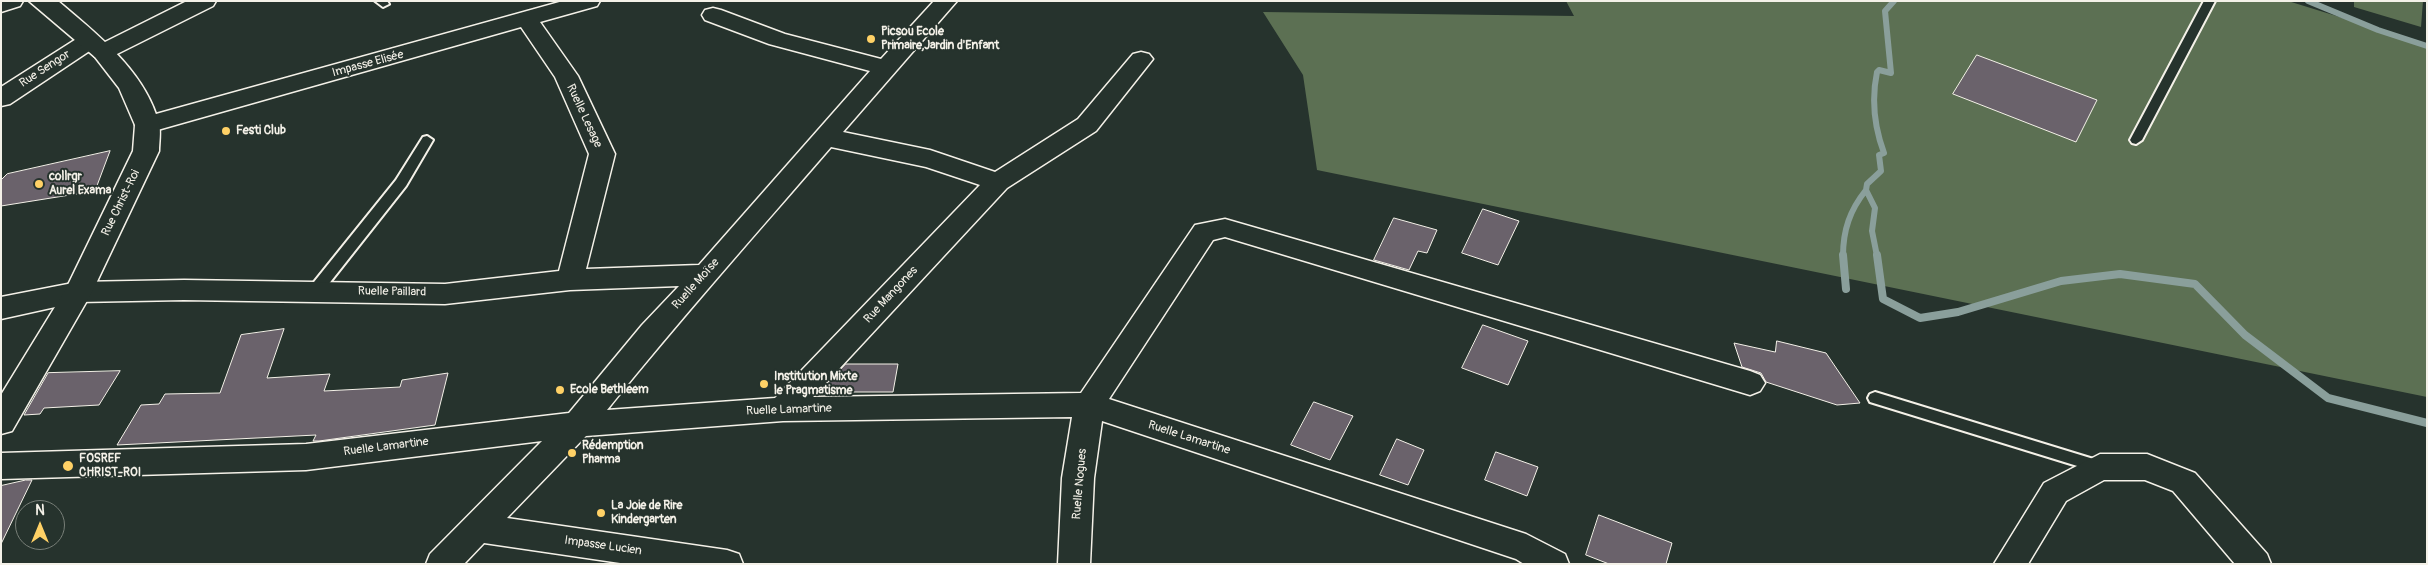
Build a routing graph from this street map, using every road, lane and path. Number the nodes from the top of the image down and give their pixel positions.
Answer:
1 (12, 1) edge
2 (40, 1) edge
3 (205, 1) edge
4 (589, 1) edge
5 (946, 1) edge
6 (2210, 1) edge
7 (1, 5) edge
8 (713, 15) dead end
9 (527, 20) junction
10 (96, 47) junction
11 (1140, 59) dead end
12 (886, 68) junction
13 (1, 98) edge
14 (147, 125) junction
15 (825, 137) junction
16 (427, 140) dead end
17 (2136, 140) dead end
18 (998, 182) junction
19 (706, 275) junction
20 (570, 280) junction
21 (316, 291) junction
22 (78, 292) junction
23 (1, 308) edge
24 (1750, 384) dead end
25 (1875, 398) dead end
26 (1089, 406) junction
27 (783, 409) junction
28 (1, 422) edge
29 (578, 424) junction
30 (1, 466) edge
31 (2100, 467) junction
32 (479, 528) junction
33 (442, 564) edge
34 (727, 564) edge
35 (1074, 564) edge
36 (1553, 564) edge
37 (2010, 564) edge
38 (2255, 564) edge

1 - 7 street
2 - 10 street, Rue Christ-Roi
3 - 10 street, Rue Sengor
4 - 9 street, Impasse Elisée
5 - 12 street, Ruelle Moïse
6 - 17 lane
8 - 12 street
9 - 14 street, Impasse Elisée
9 - 20 street, Ruelle Lesage
10 - 13 street, Rue Sengor
10 - 14 street, Rue Christ-Roi
11 - 18 street, Rue Mangones
12 - 15 street, Ruelle Moïse
14 - 22 street, Rue Christ-Roi
15 - 18 street
15 - 19 street, Ruelle Moïse
16 - 21 lane
18 - 27 street, Rue Mangones
19 - 20 street, Ruelle Paillard
19 - 29 street, Ruelle Moïse
20 - 21 street, Ruelle Paillard
21 - 22 street, Ruelle Paillard
22 - 23 street, Ruelle Paillard
22 - 28 street, Rue Christ-Roi
24 - 26 street
25 - 31 lane
26 - 27 street, Ruelle Lamartine
26 - 35 street, Ruelle Nogues
26 - 36 street, Ruelle Lamartine
27 - 29 street, Ruelle Lamartine
29 - 30 street, Ruelle Lamartine
29 - 32 street, Ruelle Moïse
31 - 37 street
31 - 38 street
32 - 33 street, Ruelle Moïse
32 - 34 street, Impasse Lucien

